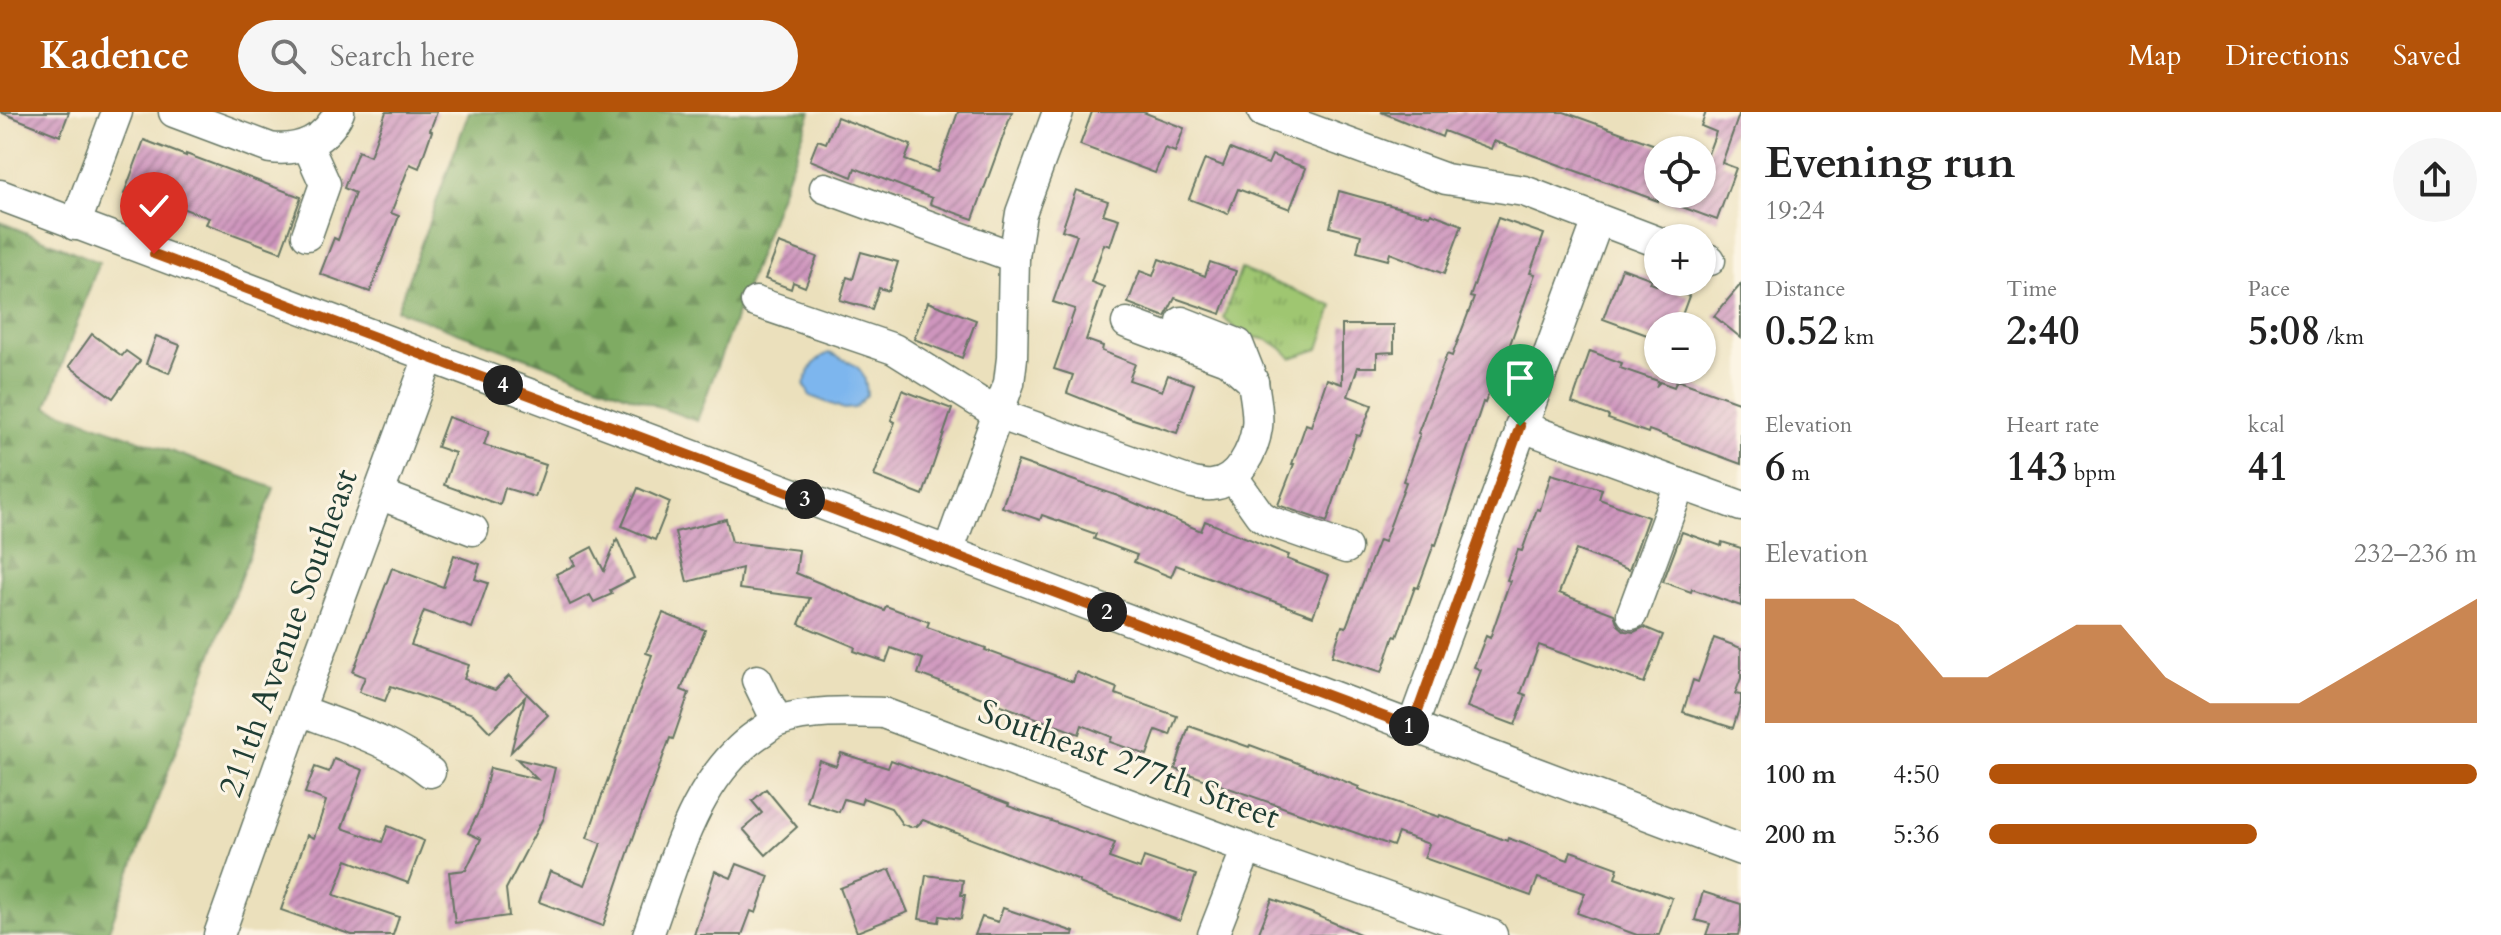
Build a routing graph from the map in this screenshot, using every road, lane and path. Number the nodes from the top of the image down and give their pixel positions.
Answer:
1 (117, 112) edge
2 (174, 112) edge
3 (339, 112) edge
4 (1058, 112) edge
5 (1263, 112) edge
6 (307, 144) junction
7 (825, 188) dead end
8 (0, 195) edge
9 (1598, 220) junction
10 (75, 225) junction
11 (307, 235) dead end
12 (1644, 237) edge
13 (1014, 257) junction
14 (756, 302) dead end
15 (1182, 322) dead end
16 (1127, 323) dead end
17 (429, 357) junction
18 (1253, 382) junction
19 (998, 414) junction
20 (1520, 426) junction
21 (1233, 477) junction
22 (1680, 484) junction
23 (379, 494) junction
24 (1741, 506) edge
25 (473, 530) dead end
26 (1346, 548) dead end
27 (948, 552) junction
28 (1632, 614) dead end
29 (757, 680) dead end
30 (299, 710) junction
31 (777, 721) junction
32 (1412, 727) junction
33 (430, 772) dead end
34 (1247, 848) junction
35 (1741, 850) edge
36 (219, 935) edge
37 (648, 935) edge
38 (1213, 935) edge
39 (1492, 935) edge

1 - 10 street
2 - 6 street
3 - 6 street
4 - 13 street
5 - 9 street
6 - 11 street
7 - 13 street
8 - 10 street
9 - 12 street
9 - 20 street
10 - 17 street
13 - 19 street
14 - 19 street
15 - 18 street
16 - 18 street
17 - 23 street, 211th Avenue Southeast
17 - 27 street
18 - 21 street
19 - 21 street
19 - 27 street
20 - 22 street
20 - 32 street
21 - 26 street
22 - 24 street
22 - 28 street
23 - 25 street
23 - 30 street, 211th Avenue Southeast
27 - 32 street
29 - 31 street
30 - 33 street
30 - 36 street, 211th Avenue Southeast
31 - 34 street, Southeast 277th Street
31 - 37 street
32 - 35 street
34 - 38 street
34 - 39 street, Southeast 277th Street

